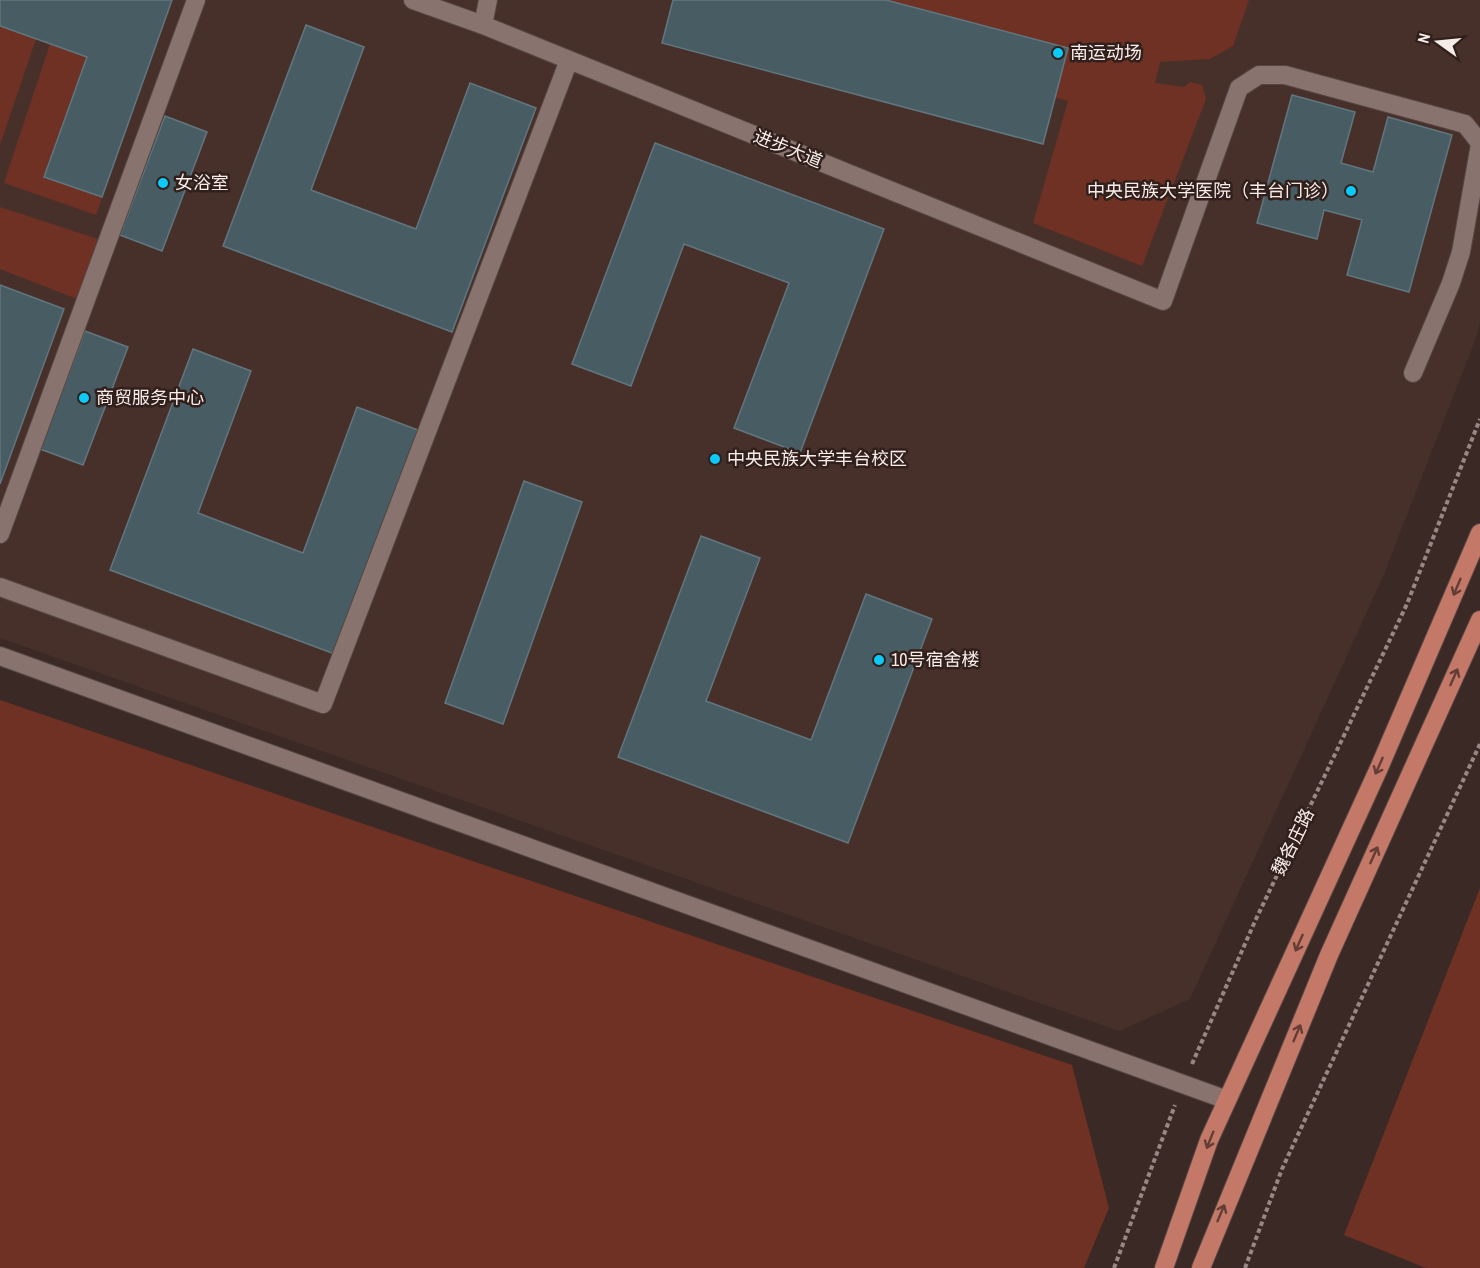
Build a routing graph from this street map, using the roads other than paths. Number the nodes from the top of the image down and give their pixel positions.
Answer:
1 (196, 0) edge
2 (413, 0) edge
3 (488, 0) edge
4 (483, 25) junction
5 (569, 60) junction
6 (1480, 143) edge
7 (1413, 373) dead end
8 (1480, 533) edge
9 (0, 534) edge
10 (0, 587) edge
11 (1480, 620) edge
12 (0, 656) edge
13 (1227, 1100) junction
14 (1164, 1268) edge
15 (1201, 1268) edge

1 - 9 street
2 - 4 street, 进步大道
3 - 4 street
4 - 5 street, 进步大道
5 - 6 street, 进步大道
5 - 10 street
6 - 7 street
8 -> 13 main road
15 -> 11 main road
12 - 13 street
13 -> 14 main road

